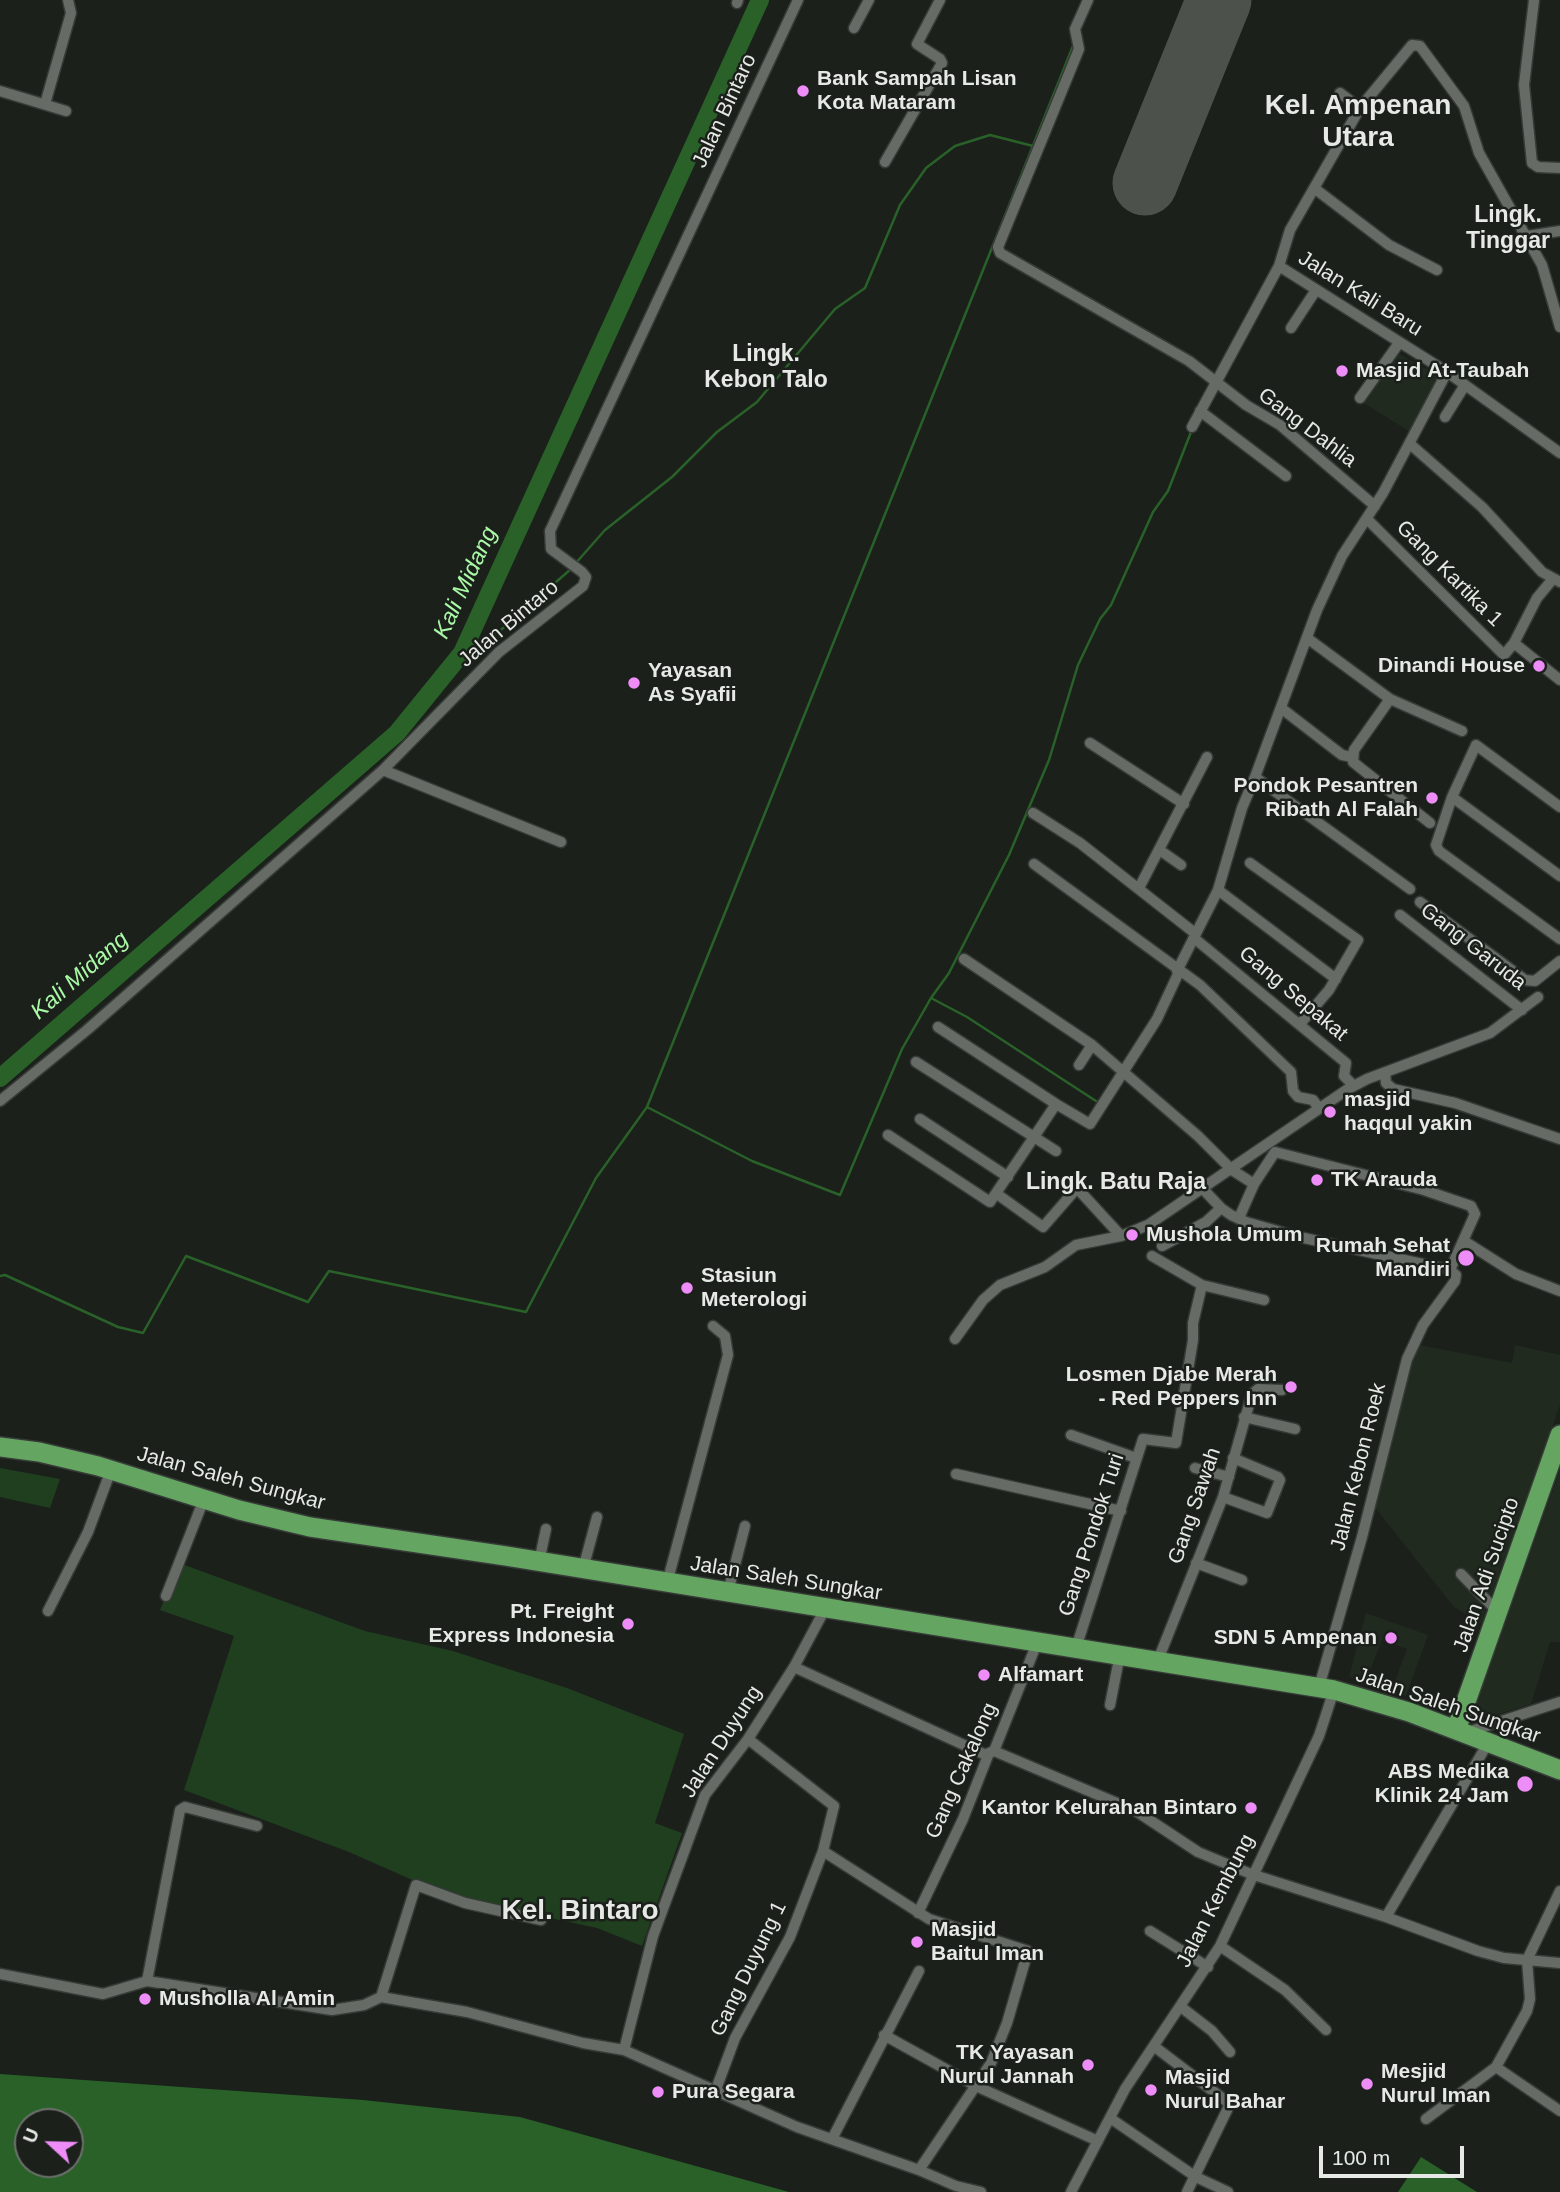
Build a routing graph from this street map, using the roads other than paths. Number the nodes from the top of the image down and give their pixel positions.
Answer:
1 (68, 0) edge
2 (798, 0) edge
3 (869, 0) edge
4 (940, 0) edge
5 (1088, 0) edge
6 (1534, 0) edge
7 (854, 28) dead end
8 (0, 90) edge
9 (1340, 93) dead end
10 (46, 104) junction
11 (1360, 108) junction
12 (66, 111) dead end
13 (885, 162) dead end
14 (1560, 169) edge
15 (1314, 188) junction
16 (1560, 231) edge
17 (1527, 236) junction
18 (1279, 266) junction
19 (1437, 270) dead end
20 (1316, 290) junction
21 (1560, 327) edge
22 (1292, 328) dead end
23 (1399, 343) junction
24 (1447, 372) junction
25 (1215, 382) junction
26 (1465, 385) junction
27 (1360, 398) dead end
28 (1200, 411) junction
29 (1445, 417) dead end
30 (1192, 427) dead end
31 (1410, 444) junction
32 (1560, 453) edge
33 (1286, 476) dead end
34 (1375, 506) junction
35 (1367, 519) junction
36 (1556, 581) edge
37 (1307, 638) junction
38 (1514, 643) junction
39 (1560, 680) edge
40 (1390, 699) junction
41 (1281, 708) junction
42 (1462, 732) dead end
43 (1090, 743) dead end
44 (1206, 757) dead end
45 (1352, 757) junction
46 (383, 770) junction
47 (1255, 777) junction
48 (1452, 797) junction
49 (1184, 804) junction
50 (1560, 807) edge
51 (1033, 813) dead end
52 (1430, 824) dead end
53 (561, 842) dead end
54 (1161, 851) junction
55 (1250, 863) dead end
56 (1034, 864) dead end
57 (1181, 865) dead end
58 (1560, 876) edge
59 (1139, 888) junction
60 (1410, 889) dead end
61 (1218, 890) junction
62 (1420, 902) dead end
63 (1400, 915) dead end
64 (1195, 936) junction
65 (1560, 939) edge
66 (964, 959) dead end
67 (1560, 961) edge
68 (1178, 971) junction
69 (1336, 979) junction
70 (1538, 997) dead end
71 (1522, 1010) junction
72 (1300, 1024) junction
73 (938, 1027) dead end
74 (1092, 1045) junction
75 (916, 1062) dead end
76 (1079, 1065) dead end
77 (1121, 1071) junction
78 (1385, 1073) junction
79 (1354, 1086) junction
80 (0, 1101) edge
81 (1056, 1104) junction
82 (1318, 1107) junction
83 (920, 1119) dead end
84 (888, 1135) dead end
85 (1034, 1137) junction
86 (1560, 1139) edge
87 (1056, 1151) dead end
88 (1231, 1170) junction
89 (1008, 1177) junction
90 (1254, 1184) junction
91 (1202, 1188) junction
92 (997, 1194) junction
93 (1221, 1208) junction
94 (1239, 1218) junction
95 (1121, 1236) junction
96 (1464, 1241) junction
97 (1161, 1246) dead end
98 (1152, 1256) dead end
99 (1450, 1270) junction
100 (1202, 1285) junction
101 (1560, 1291) edge
102 (1264, 1300) dead end
103 (713, 1326) dead end
104 (955, 1339) dead end
105 (1282, 1390) dead end
106 (1244, 1416) junction
107 (1295, 1430) dead end
108 (1071, 1435) dead end
109 (1560, 1435) edge
110 (0, 1447) edge
111 (1136, 1458) junction
112 (1233, 1458) junction
113 (1555, 1462) edge
114 (1195, 1468) dead end
115 (111, 1470) junction
116 (956, 1474) dead end
117 (1229, 1477) junction
118 (1223, 1497) junction
119 (204, 1499) junction
120 (1121, 1511) junction
121 (597, 1517) dead end
122 (745, 1526) dead end
123 (546, 1529) dead end
124 (539, 1562) junction
125 (1196, 1563) junction
126 (583, 1569) junction
127 (1461, 1574) dead end
128 (1242, 1580) dead end
129 (667, 1583) junction
130 (728, 1592) junction
131 (166, 1596) dead end
132 (825, 1609) junction
133 (48, 1611) dead end
134 (1498, 1612) junction
135 (1037, 1643) junction
136 (1076, 1648) junction
137 (1120, 1654) junction
138 (1158, 1660) junction
139 (794, 1667) junction
140 (1327, 1689) junction
141 (1560, 1702) edge
142 (1110, 1706) dead end
143 (1460, 1731) junction
144 (748, 1739) junction
145 (1488, 1743) junction
146 (991, 1754) junction
147 (1560, 1770) edge
148 (257, 1826) dead end
149 (823, 1851) junction
150 (1251, 1874) junction
151 (1560, 1891) edge
152 (918, 1913) junction
153 (1386, 1917) junction
154 (541, 1920) dead end
155 (1150, 1931) dead end
156 (1220, 1945) junction
157 (1527, 1960) junction
158 (1560, 1963) edge
159 (1208, 1967) junction
160 (919, 1971) dead end
161 (0, 1974) edge
162 (147, 1981) junction
163 (381, 1997) junction
164 (1181, 2007) junction
165 (1326, 2030) dead end
166 (884, 2035) junction
167 (1155, 2047) junction
168 (624, 2050) junction
169 (1230, 2052) dead end
170 (1496, 2067) junction
171 (978, 2087) junction
172 (715, 2092) junction
173 (1560, 2111) edge
174 (1110, 2118) junction
175 (1426, 2119) dead end
176 (832, 2139) junction
177 (1098, 2141) junction
178 (919, 2169) junction
179 (1196, 2177) junction
180 (981, 2192) edge
181 (1071, 2192) edge
182 (1187, 2192) edge
183 (1228, 2192) edge

1 - 10 street
2 - 46 street, Jalan Bintaro
3 - 7 street
4 - 13 street
5 - 25 street, Gang Dahlia
6 - 14 street
8 - 10 street
9 - 11 street
10 - 12 street
11 - 15 street, Jalan Kali Baru
11 - 17 street, Jalan Kali Baru
15 - 18 street, Jalan Kali Baru
15 - 19 street
16 - 17 street
17 - 21 street
18 - 20 street, Jalan Kali Baru
18 - 25 street
20 - 22 street
20 - 23 street, Jalan Kali Baru
23 - 24 street, Jalan Kali Baru
23 - 27 street
24 - 26 street, Jalan Kali Baru
24 - 31 street
25 - 28 street
25 - 34 street, Gang Dahlia
26 - 29 street
26 - 32 street, Jalan Kali Baru
28 - 30 street
28 - 33 street
31 - 34 street
31 - 36 street
34 - 35 street
35 - 37 street
35 - 38 street, Gang Kartika 1
36 - 38 street
37 - 40 street
37 - 41 street
38 - 39 street
40 - 42 street
40 - 45 street
41 - 45 street
41 - 47 street
43 - 49 street
44 - 49 street
45 - 52 street
46 - 53 street
46 - 80 street, Jalan Bintaro
47 - 60 street
47 - 61 street
48 - 50 street
48 - 58 street
48 - 65 street
49 - 54 street
51 - 59 street, Gang Sepakat
54 - 57 street
54 - 59 street
55 - 69 street
56 - 68 street
59 - 64 street, Gang Sepakat
61 - 64 street
61 - 69 street
62 - 67 street
63 - 71 street, Gang Garuda
64 - 68 street
64 - 72 street, Gang Sepakat
66 - 74 street
68 - 77 street
68 - 82 street
69 - 72 street
70 - 71 street
71 - 78 street
72 - 79 street, Gang Sepakat
73 - 81 street
74 - 76 street
74 - 77 street
75 - 85 street
77 - 81 street
77 - 88 street
78 - 79 street
78 - 86 street
79 - 82 street
81 - 85 street
82 - 88 street
83 - 89 street
84 - 92 street
85 - 87 street
85 - 89 street
88 - 90 street
88 - 91 street
89 - 92 street
90 - 94 street
90 - 96 street
91 - 93 street
91 - 95 street
92 - 95 street
93 - 94 street
93 - 97 street
94 - 99 street
95 - 104 street
96 - 99 street
96 - 101 street
98 - 100 street
99 - 140 street, Jalan Kebon Roek
100 - 102 street
100 - 111 street, Gang Pondok Turi
103 - 129 street
105 - 106 street, Gang Sawah
106 - 107 street
106 - 112 street, Gang Sawah
108 - 111 street
109 - 113 highway, Jalan Adi Sucipto
110 - 115 highway, Jalan Saleh Sungkar
111 - 120 street, Gang Pondok Turi
112 - 117 street, Gang Sawah
112 - 118 street
113 - 134 highway, Jalan Adi Sucipto
114 - 117 street
115 - 119 highway, Jalan Saleh Sungkar
115 - 133 street
116 - 120 street
117 - 118 street, Gang Sawah
118 - 125 street, Gang Sawah
119 - 124 highway, Jalan Saleh Sungkar
119 - 131 street
120 - 136 street, Gang Pondok Turi
121 - 126 street
122 - 130 street
123 - 124 street
124 - 126 highway, Jalan Saleh Sungkar
125 - 128 street
125 - 138 street, Gang Sawah
126 - 129 highway, Jalan Saleh Sungkar
127 - 134 street
129 - 130 highway, Jalan Saleh Sungkar
130 - 132 highway, Jalan Saleh Sungkar
132 - 135 highway, Jalan Saleh Sungkar
132 - 139 street, Jalan Duyung
134 - 143 highway, Jalan Adi Sucipto
135 - 136 highway, Jalan Saleh Sungkar
135 - 146 street, Gang Cakalong
136 - 137 highway, Jalan Saleh Sungkar
137 - 138 highway, Jalan Saleh Sungkar
137 - 142 street
138 - 140 highway, Jalan Saleh Sungkar
139 - 144 street, Jalan Duyung
139 - 146 street
140 - 143 highway, Jalan Saleh Sungkar
140 - 150 street, Jalan Kembung
141 - 143 street
143 - 145 highway, Jalan Saleh Sungkar
144 - 149 street, Gang Duyung 1
144 - 168 street, Jalan Duyung
145 - 147 highway, Jalan Saleh Sungkar
145 - 153 street
146 - 150 street
146 - 152 street, Gang Cakalong
148 - 162 street
149 - 152 street
149 - 172 street, Gang Duyung 1
150 - 153 street
150 - 156 street, Jalan Kembung
151 - 157 street
152 - 171 street
153 - 157 street
154 - 163 street
155 - 159 street
156 - 159 street, Jalan Kembung
156 - 165 street
157 - 158 street
157 - 170 street
159 - 164 street, Jalan Kembung
160 - 166 street
161 - 162 street
162 - 163 street
163 - 168 street
164 - 167 street, Jalan Kembung
164 - 169 street
166 - 171 street
166 - 176 street
167 - 174 street, Jalan Kembung
167 - 179 street
168 - 172 street
170 - 173 street
170 - 175 street
171 - 177 street
171 - 178 street
172 - 176 street
174 - 177 street, Jalan Kembung
174 - 179 street
176 - 178 street
177 - 181 street, Jalan Kembung
178 - 180 street
179 - 182 street
179 - 183 street

